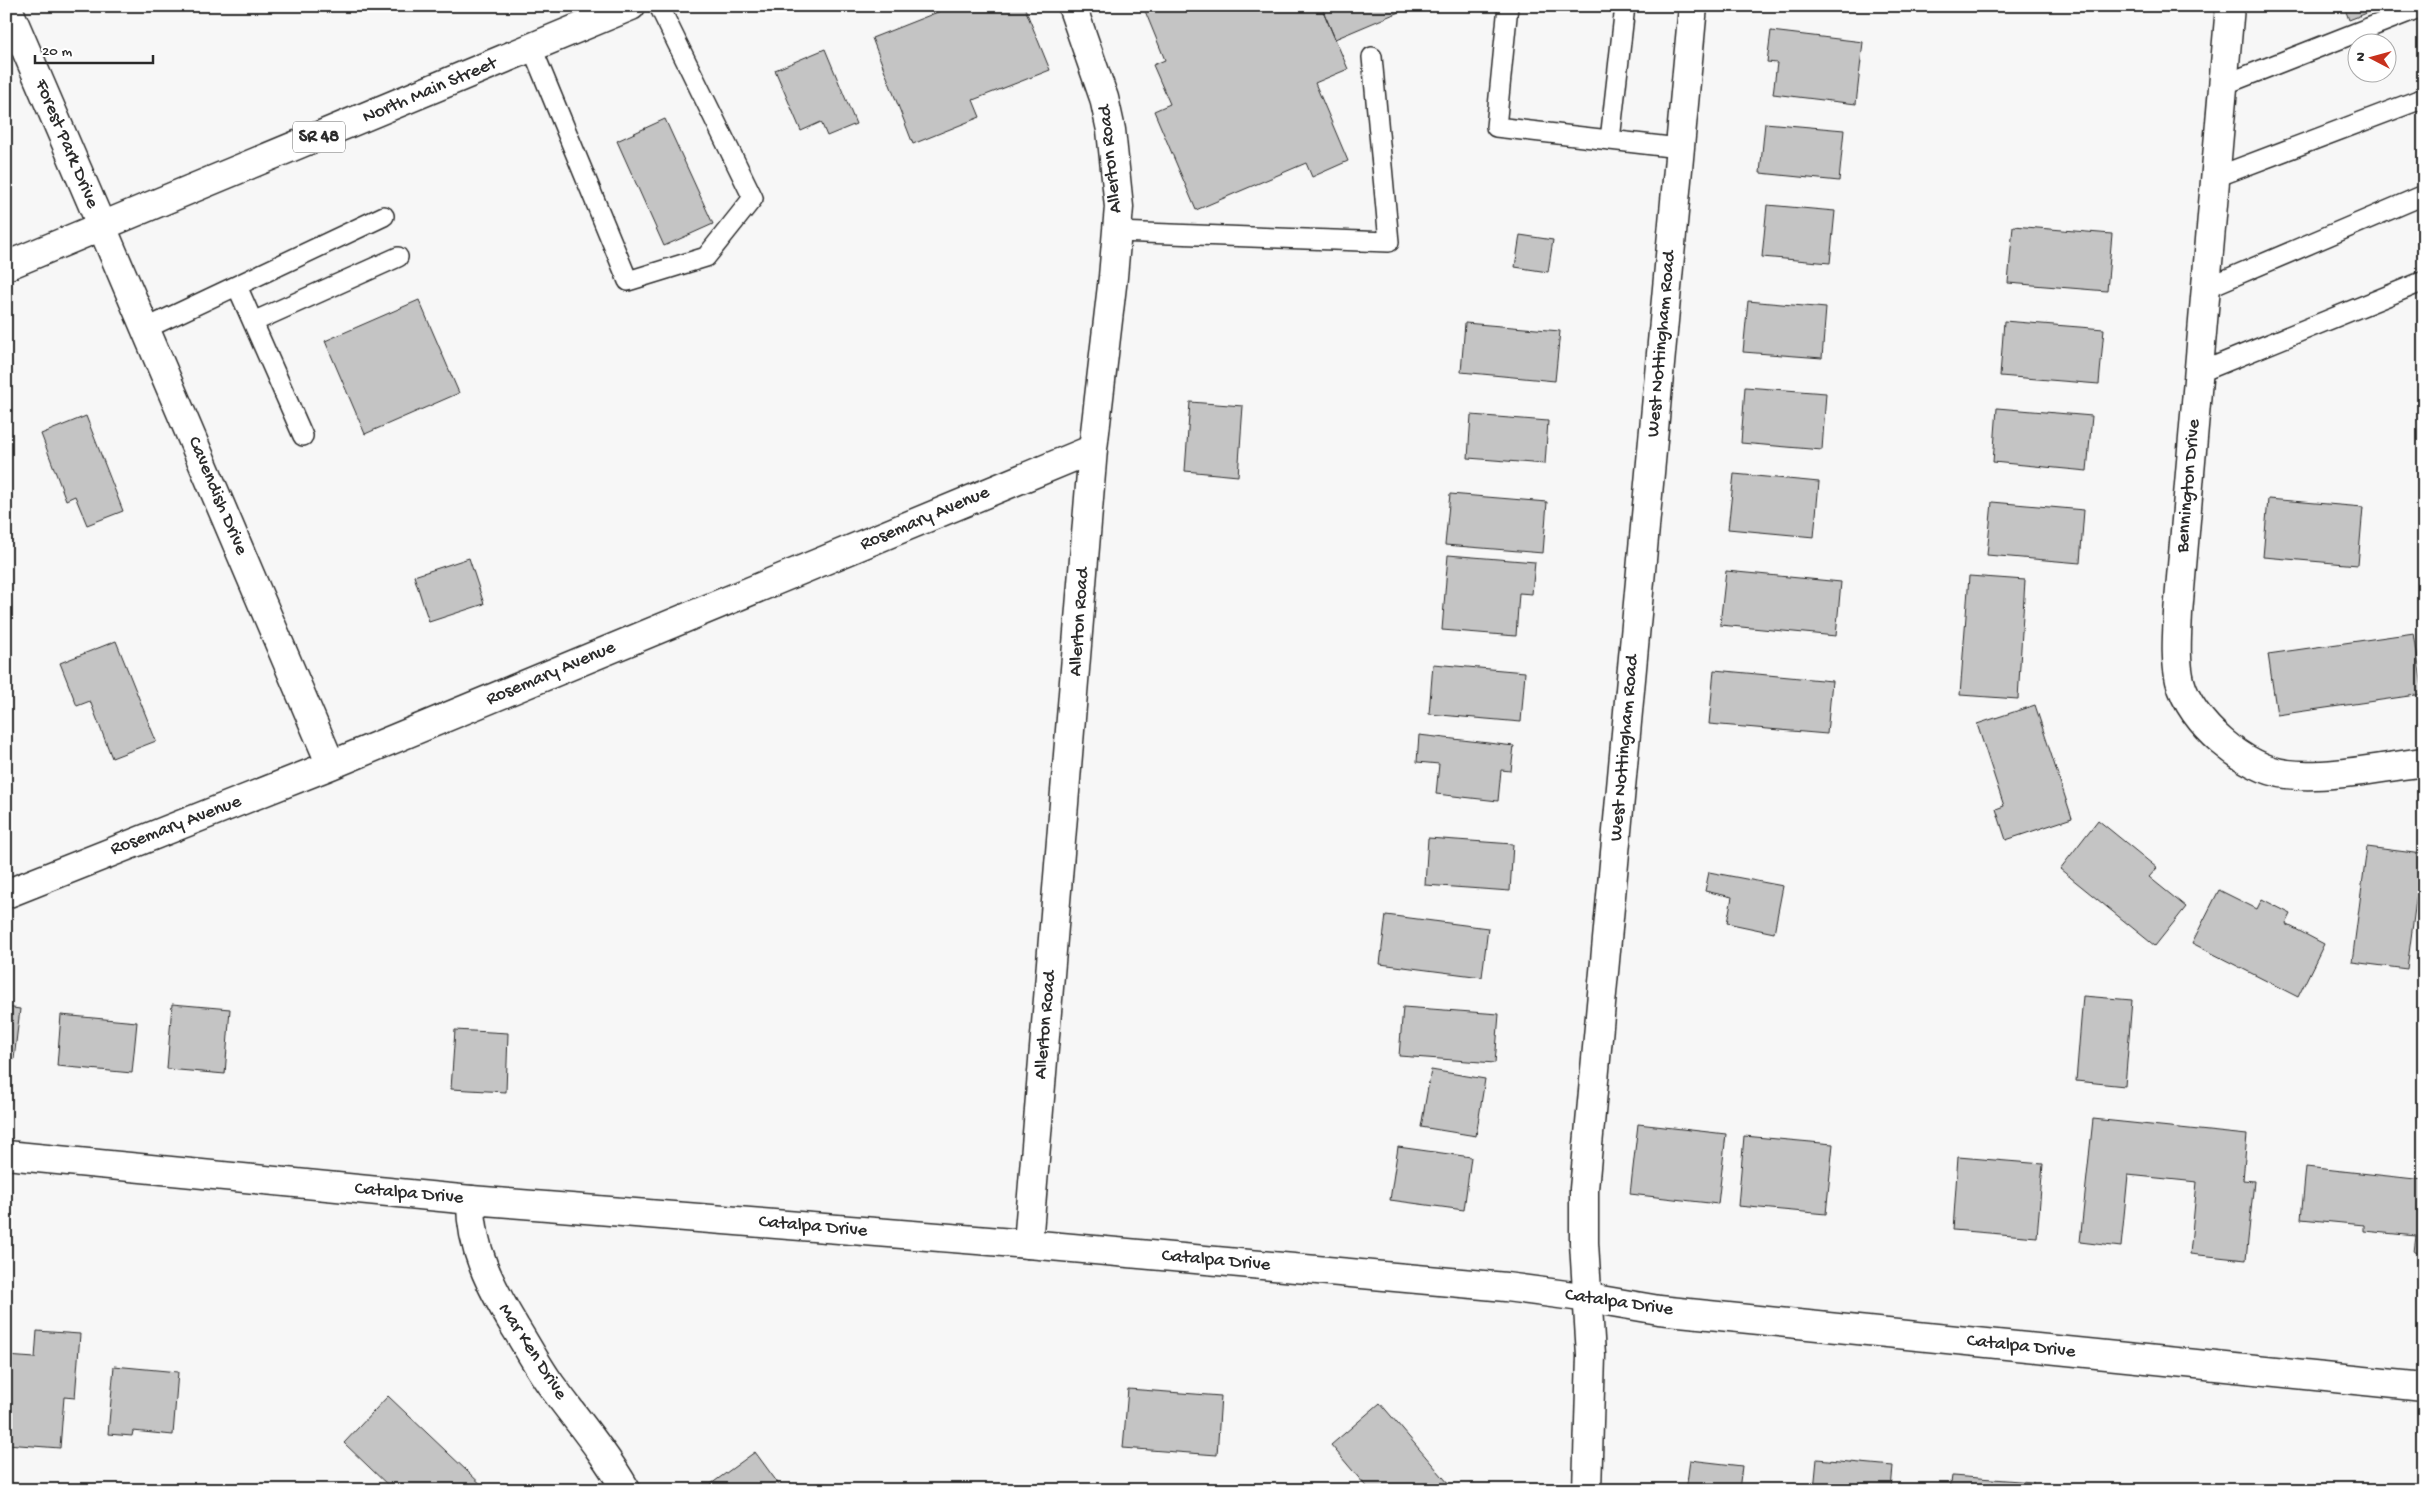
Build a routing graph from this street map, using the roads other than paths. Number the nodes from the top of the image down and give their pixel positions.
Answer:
1 (7, 6) edge
2 (631, 6) edge
3 (659, 6) edge
4 (1072, 6) edge
5 (1508, 6) edge
6 (1625, 6) edge
7 (1693, 6) edge
8 (2230, 6) edge
9 (2424, 6) edge
10 (532, 48) junction
11 (1372, 57) dead end
12 (2224, 85) junction
13 (2424, 98) edge
14 (1610, 140) junction
15 (1679, 148) junction
16 (2216, 177) junction
17 (2424, 195) edge
18 (384, 216) dead end
19 (102, 227) junction
20 (1117, 232) junction
21 (398, 257) dead end
22 (6, 266) edge
23 (2424, 281) edge
24 (237, 286) junction
25 (2206, 288) junction
26 (253, 322) junction
27 (147, 328) junction
28 (2198, 373) junction
29 (304, 436) dead end
30 (1094, 448) junction
31 (2424, 762) edge
32 (331, 765) junction
33 (6, 894) edge
34 (6, 1155) edge
35 (471, 1200) junction
36 (1028, 1244) junction
37 (1589, 1298) junction
38 (2424, 1387) edge
39 (626, 1490) edge
40 (1586, 1490) edge

1 - 19 street, Forest Park Drive
2 - 10 street, North Main Street / SR 48
3 - 10 lane
4 - 20 street, Allerton Road
5 - 14 lane
6 - 14 lane
7 - 15 street, West Nottingham Road
8 - 12 street, Bennington Drive
9 - 12 lane
10 - 19 street, North Main Street / SR 48
11 - 20 lane
12 - 16 street, Bennington Drive
13 - 16 lane
14 - 15 lane
15 - 37 street, West Nottingham Road
16 - 25 street, Bennington Drive
17 - 25 lane
18 - 24 lane
19 - 22 street, North Main Street / SR 48
19 - 27 street, Cavendish Drive
20 - 30 street, Allerton Road
21 - 26 lane
23 - 28 lane
24 - 26 lane
24 - 27 lane
25 - 28 street, Bennington Drive
26 - 29 lane
27 - 32 street, Cavendish Drive
28 - 31 street, Bennington Drive
30 - 32 street, Rosemary Avenue
30 - 36 street, Allerton Road
32 - 33 street, Rosemary Avenue
34 - 35 street, Catalpa Drive
35 - 36 street, Catalpa Drive
35 - 39 street, Mar Ken Drive
36 - 37 street, Catalpa Drive
37 - 38 street, Catalpa Drive
37 - 40 street, West Nottingham Road

